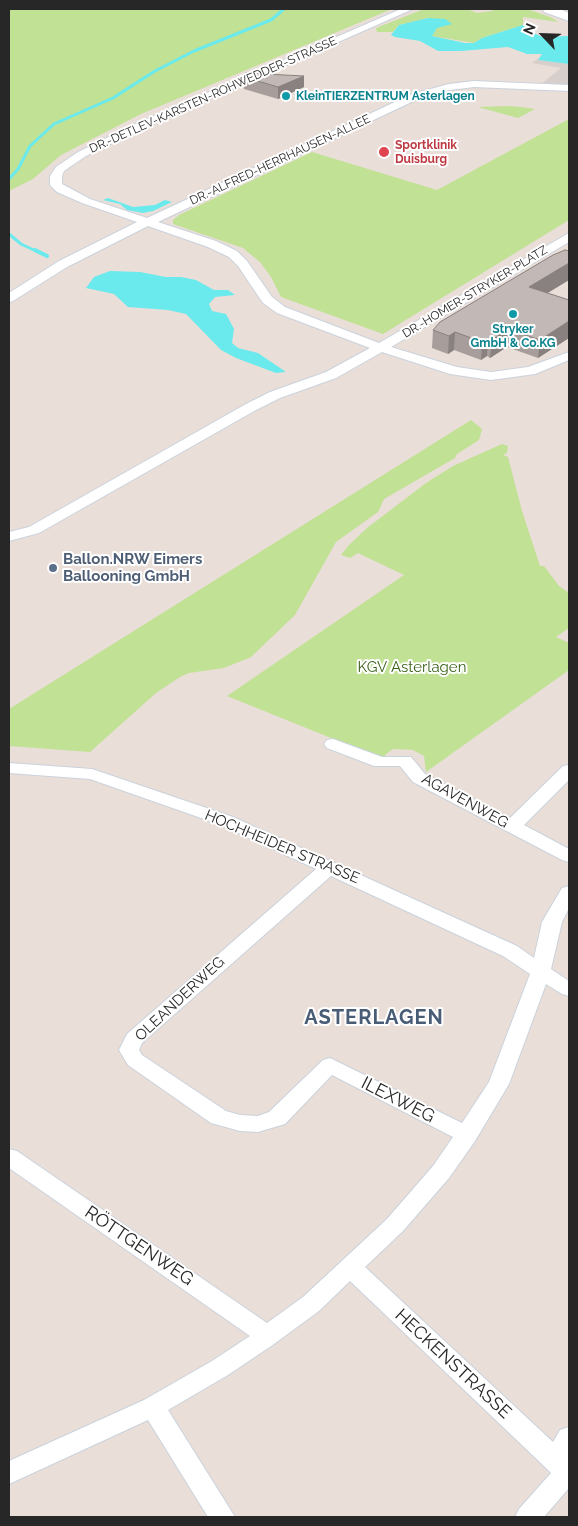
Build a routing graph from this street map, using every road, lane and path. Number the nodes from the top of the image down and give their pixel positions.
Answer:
1 (408, 9) edge
2 (549, 9) edge
3 (569, 17) edge
4 (569, 88) edge
5 (148, 222) junction
6 (569, 237) edge
7 (9, 298) edge
8 (381, 348) junction
9 (569, 356) edge
10 (9, 537) edge
11 (333, 744) dead end
12 (9, 768) edge
13 (569, 770) edge
14 (512, 827) junction
15 (569, 856) edge
16 (330, 867) junction
17 (569, 892) edge
18 (541, 971) junction
19 (569, 988) edge
20 (330, 1065) joint
21 (467, 1135) junction
22 (9, 1157) edge
23 (352, 1268) junction
24 (266, 1337) junction
25 (153, 1407) junction
26 (569, 1437) edge
27 (555, 1460) junction
28 (9, 1473) edge
29 (222, 1517) edge
30 (528, 1517) edge

1 - 5 street, DR.-DETLEV-KARSTEN-ROHWEDDER-STRASSE
2 - 3 main road
4 - 5 street, DR.-ALFRED-HERRHAUSEN-ALLEE
5 - 7 street, DR.-ALFRED-HERRHAUSEN-ALLEE
5 - 8 street, DR.-DETLEV-KARSTEN-ROHWEDDER-STRASSE
6 - 8 street, DR.-HOMER-STRYKER-PLATZ
8 - 9 street, DR.-DETLEV-KARSTEN-ROHWEDDER-STRASSE
8 - 10 street
11 - 14 street, AGAVENWEG
12 - 16 street, HOCHHEIDER STRASSE
13 - 14 street
14 - 15 street, AGAVENWEG
16 - 18 street, HOCHHEIDER STRASSE
16 - 20 street, OLEANDERWEG
17 - 18 street
18 - 19 street, HOCHHEIDER STRASSE
18 - 21 street
20 - 21 street, ILEXWEG
21 - 23 street
22 - 24 street, RÖTTGENWEG
23 - 24 street
23 - 27 street, HECKENSTRASSE
24 - 25 street
25 - 28 street
25 - 29 street
26 - 27 street
27 - 30 street, HECKENSTRASSE

